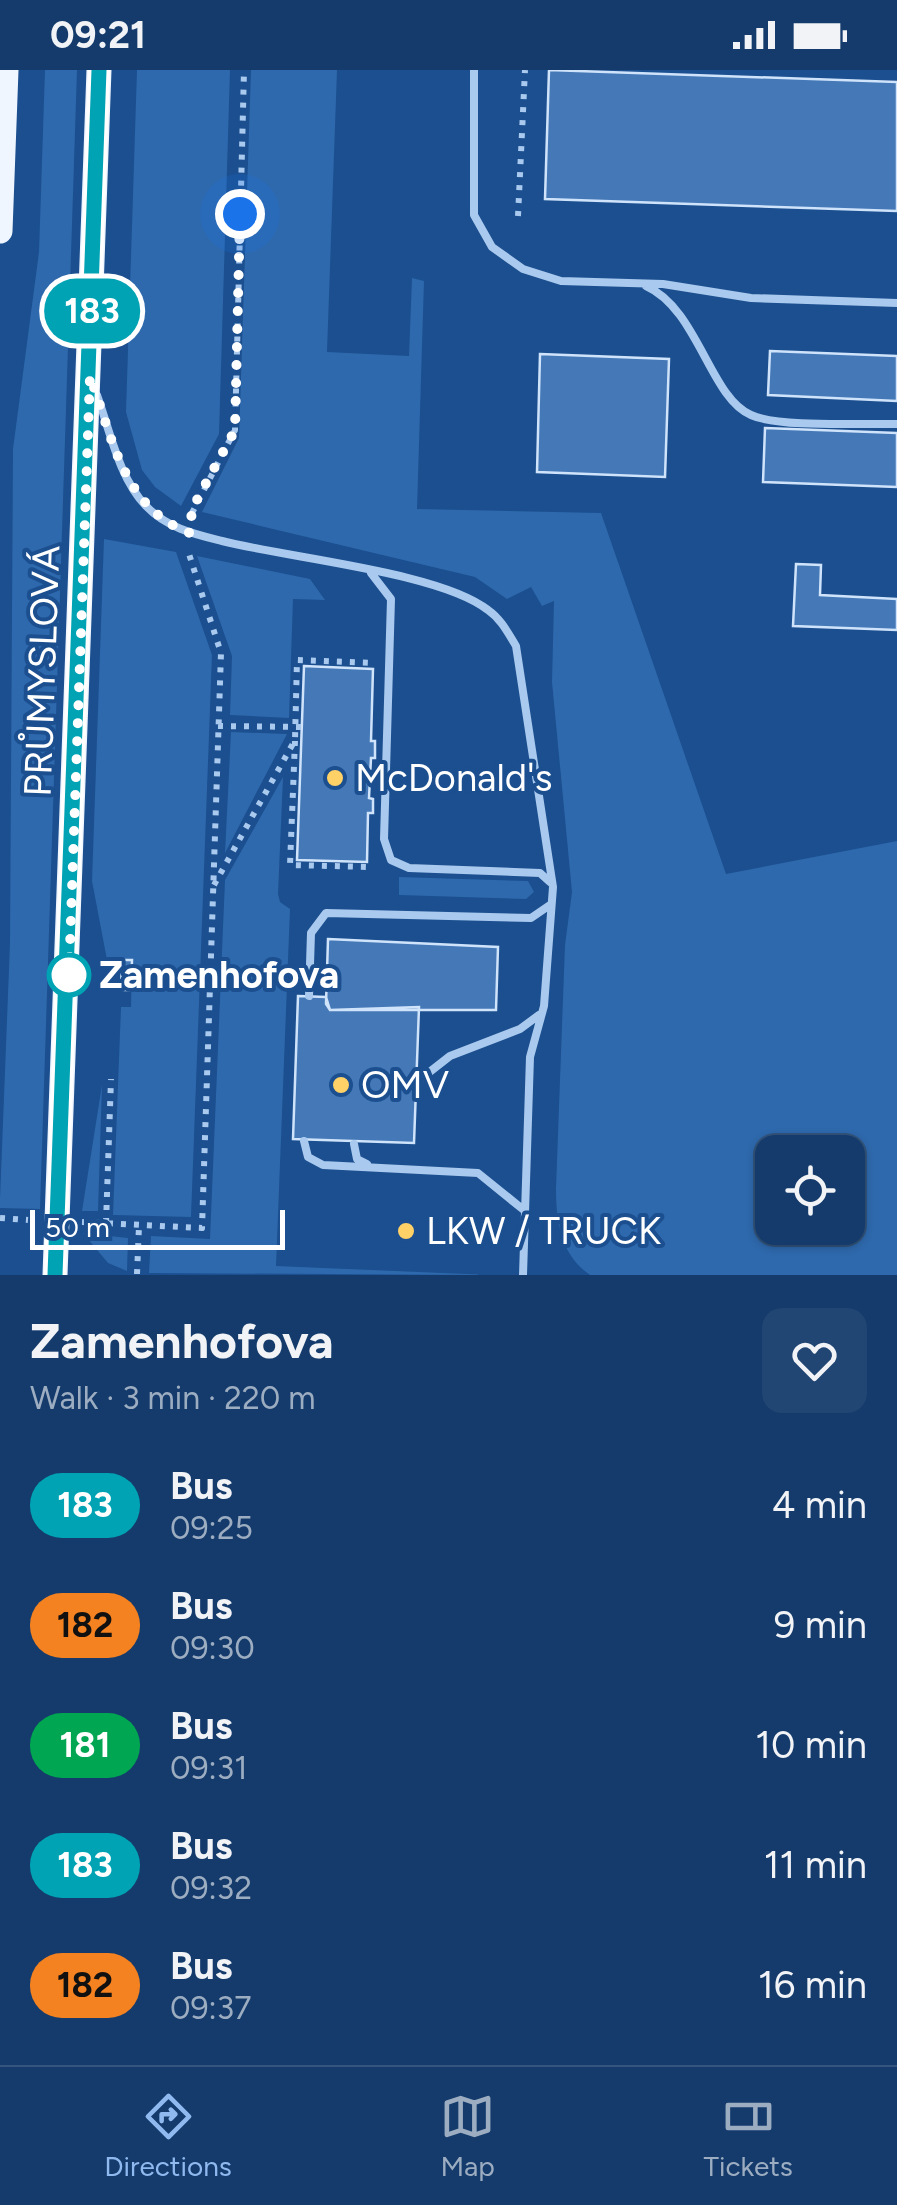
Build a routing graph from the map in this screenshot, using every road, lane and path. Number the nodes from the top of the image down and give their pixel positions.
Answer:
1 (6, 70) edge
2 (99, 70) edge
3 (244, 70) edge
4 (474, 70) edge
5 (525, 70) edge
6 (518, 216) dead end
7 (0, 231) edge
8 (637, 283) junction
9 (897, 303) edge
10 (90, 376) junction
11 (897, 424) edge
12 (190, 533) junction
13 (368, 570) junction
14 (379, 663) dead end
15 (218, 726) junction
16 (299, 727) junction
17 (295, 740) junction
18 (370, 867) dead end
19 (213, 886) junction
20 (553, 887) junction
21 (553, 902) junction
22 (309, 996) dead end
23 (544, 1006) junction
24 (111, 1079) dead end
25 (418, 1081) dead end
26 (304, 1141) dead end
27 (354, 1144) dead end
28 (376, 1168) junction
29 (525, 1211) junction
30 (0, 1218) edge
31 (40, 1220) dead end
32 (81, 1222) dead end
33 (106, 1224) junction
34 (139, 1226) junction
35 (137, 1274) edge
36 (56, 1275) edge
37 (523, 1275) edge

1 - 7 main road
2 - 10 main road, PRŮMYSLOVÁ
3 - 12 path
4 - 8 lane
5 - 6 path
8 - 9 lane
8 - 11 lane
10 - 12 lane
10 - 36 main road, PRŮMYSLOVÁ
12 - 13 lane
12 - 15 path
13 - 20 lane
13 - 20 lane
14 - 16 path
15 - 16 path
15 - 19 path
16 - 17 path
17 - 18 path
17 - 19 path
19 - 34 path
20 - 21 lane
21 - 22 lane
21 - 23 lane
23 - 25 lane
23 - 29 lane
24 - 33 path
26 - 28 lane
27 - 28 lane
28 - 29 lane
29 - 37 lane
30 - 31 path
32 - 33 path
33 - 34 path
34 - 35 path

